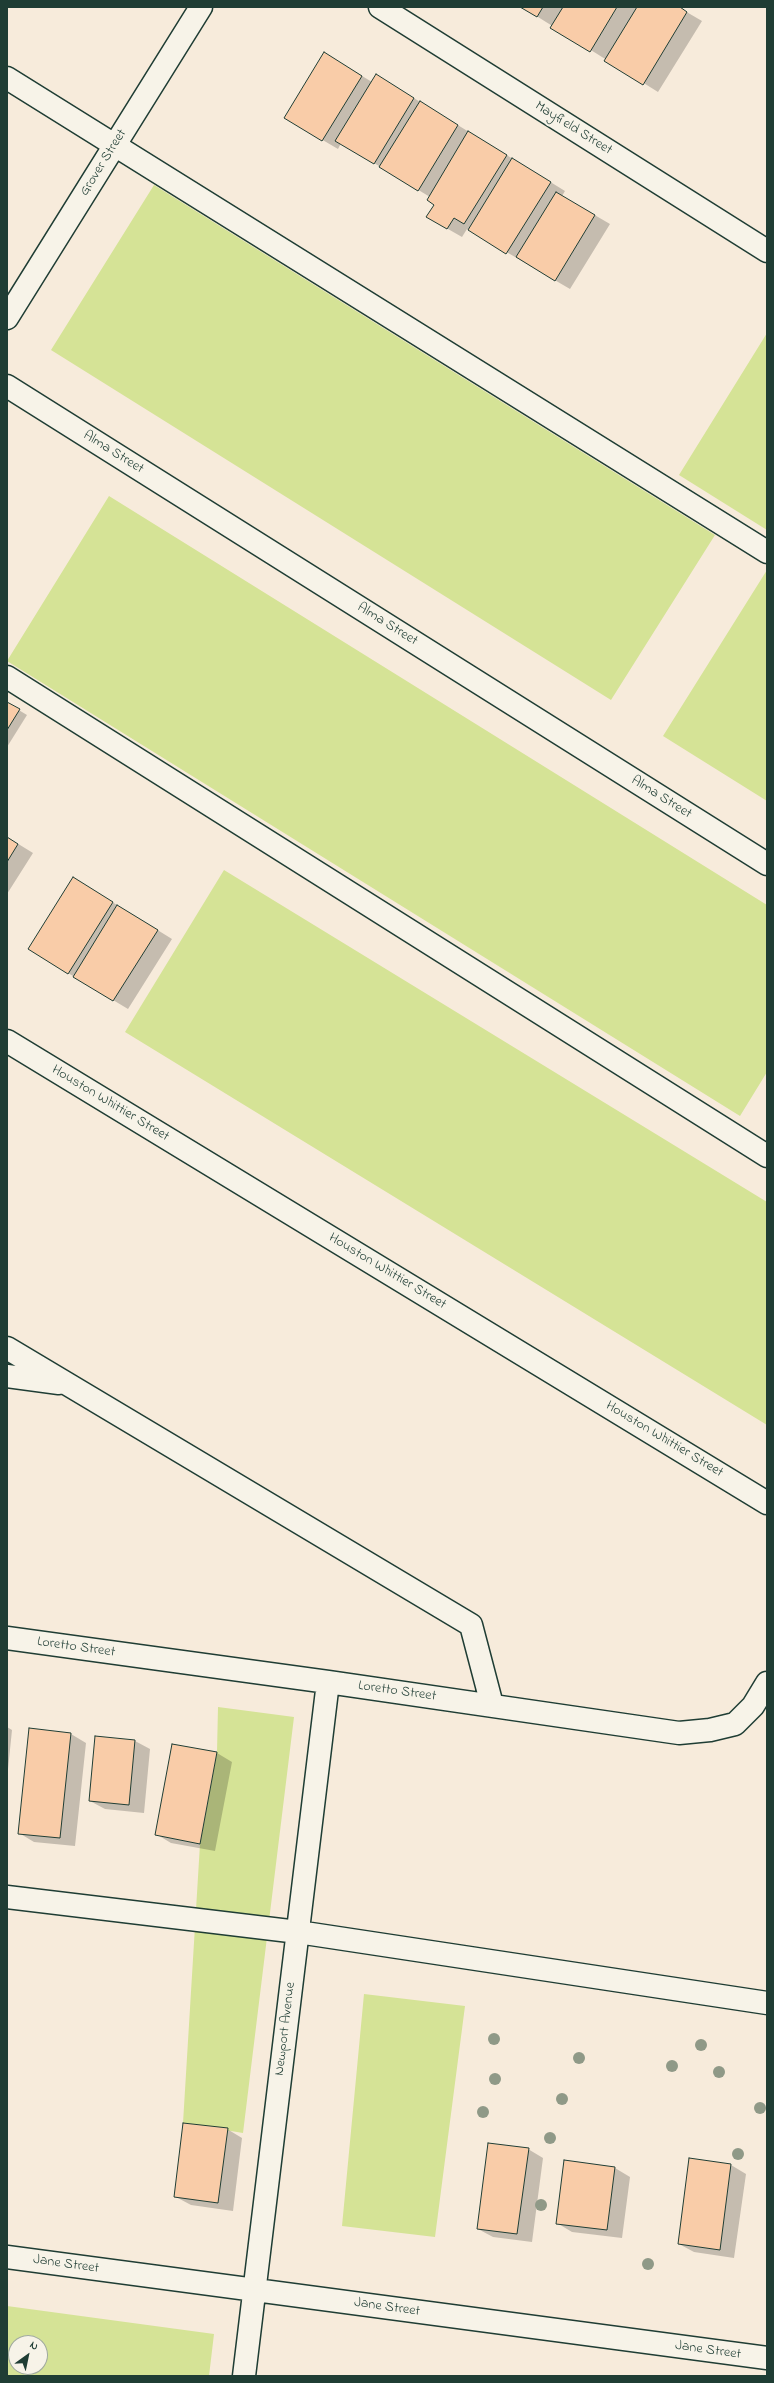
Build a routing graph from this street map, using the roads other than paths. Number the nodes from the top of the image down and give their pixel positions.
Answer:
1 (201, 7) edge
2 (380, 7) edge
3 (7, 78) edge
4 (116, 144) junction
5 (767, 251) edge
6 (7, 318) edge
7 (7, 386) edge
8 (767, 552) edge
9 (7, 677) edge
10 (767, 864) edge
11 (7, 1041) edge
12 (767, 1156) edge
13 (7, 1348) edge
14 (7, 1376) edge
15 (68, 1384) junction
16 (767, 1503) edge
17 (7, 1638) edge
18 (328, 1682) junction
19 (767, 1683) edge
20 (492, 1705) junction
21 (7, 1897) edge
22 (298, 1932) junction
23 (767, 2003) edge
24 (7, 2257) edge
25 (255, 2290) junction
26 (767, 2358) edge
27 (244, 2376) edge

1 - 4 street, Grover Street
2 - 5 street, Mayfield Street
3 - 4 street
4 - 6 street, Grover Street
4 - 8 street
7 - 10 street, Alma Street
9 - 12 street
11 - 16 street, Houston Whittier Street
13 - 15 street
14 - 15 street
15 - 20 street
17 - 18 street, Loretto Street
18 - 20 street, Loretto Street
18 - 22 street, Newport Avenue
19 - 20 street, Loretto Street
21 - 22 street
22 - 23 street
22 - 25 street, Newport Avenue
24 - 25 street, Jane Street
25 - 26 street, Jane Street
25 - 27 street, Newport Avenue

